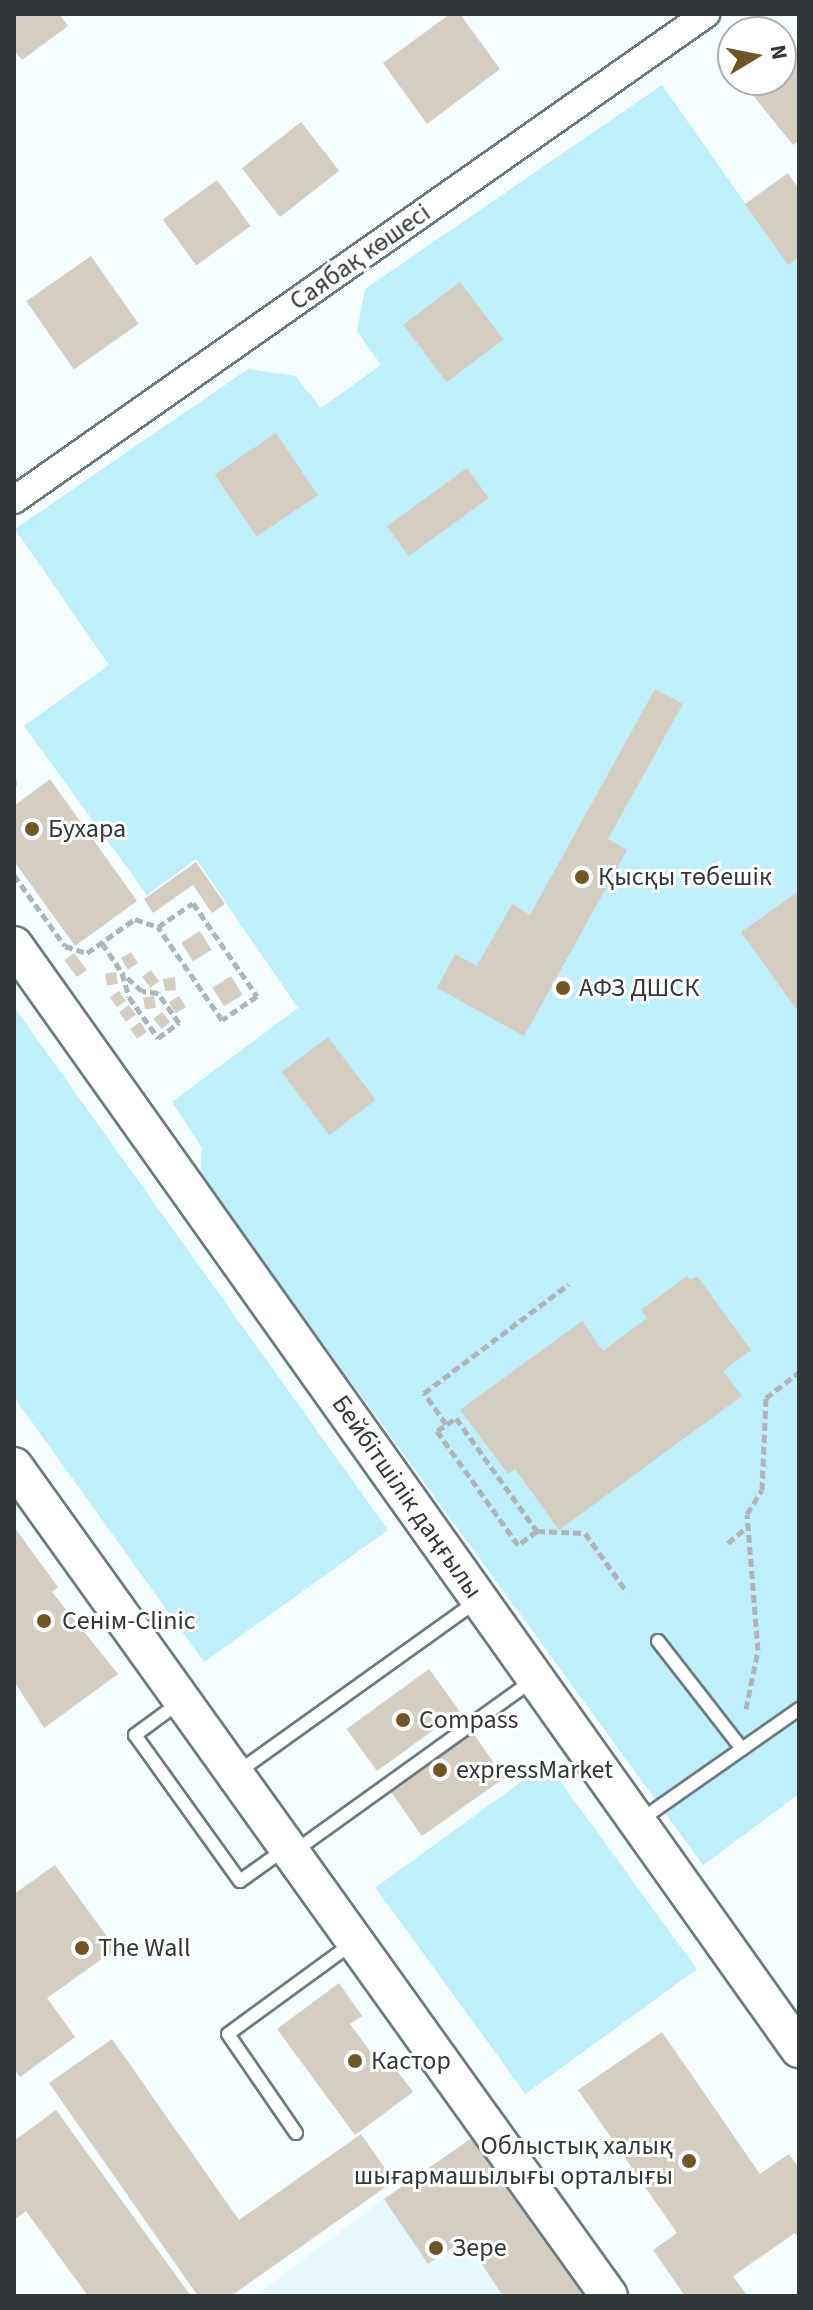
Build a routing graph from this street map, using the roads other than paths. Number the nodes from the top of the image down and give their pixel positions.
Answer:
1 (706, 14) edge
2 (14, 500) edge
3 (14, 945) edge
4 (14, 1466) edge
5 (480, 1599) junction
6 (658, 1641) dead end
7 (536, 1678) junction
8 (182, 1700) junction
9 (799, 1709) edge
10 (742, 1749) junction
11 (235, 1774) junction
12 (639, 1821) junction
13 (290, 1850) junction
14 (356, 1941) junction
15 (799, 2049) edge
16 (296, 2133) dead end
17 (609, 2296) edge

1 - 2 street, Саябақ көшесі
3 - 5 main road, Бейбітшілік даңғылы
4 - 8 main road
5 - 7 main road, Бейбітшілік даңғылы
5 - 11 lane
6 - 10 lane
7 - 12 main road, Бейбітшілік даңғылы
7 - 13 lane
8 - 11 main road
8 - 13 lane
9 - 10 lane
10 - 12 lane
11 - 13 main road
12 - 15 main road, Бейбітшілік даңғылы
13 - 14 main road
14 - 16 lane
14 - 17 main road

